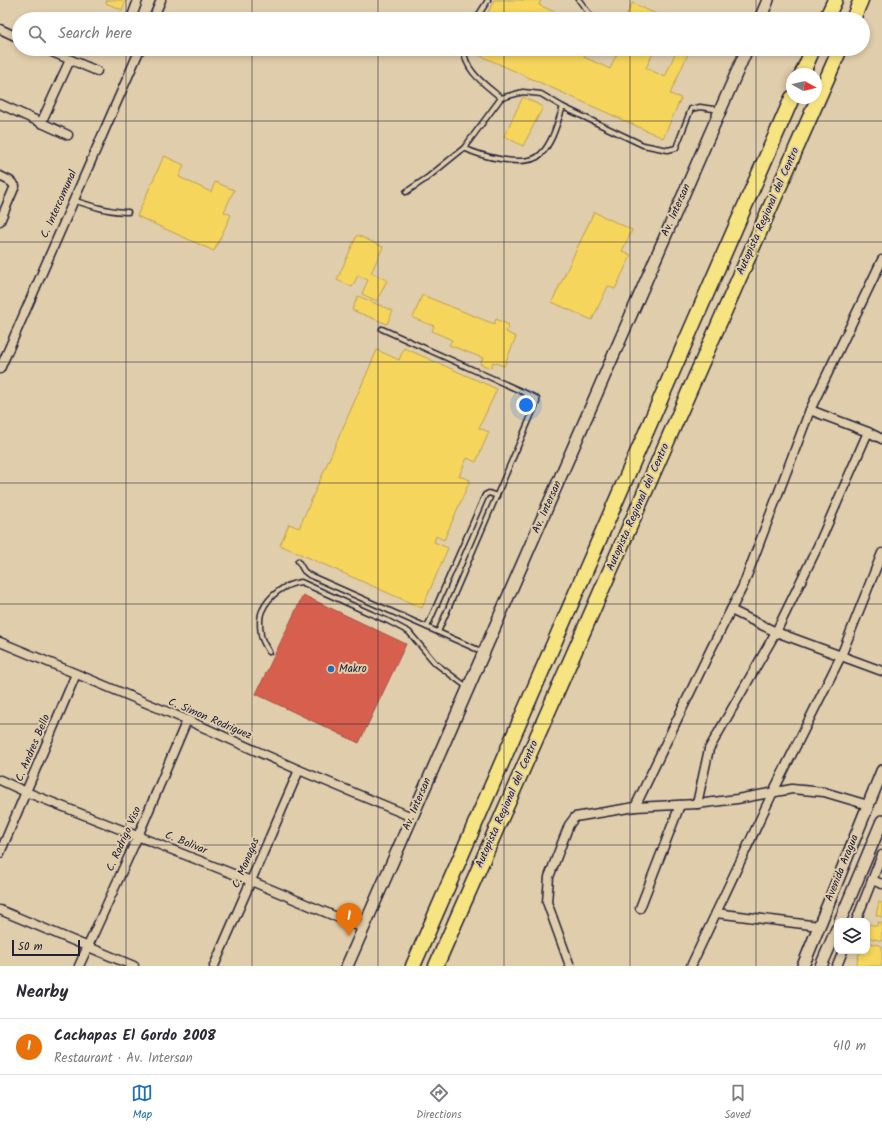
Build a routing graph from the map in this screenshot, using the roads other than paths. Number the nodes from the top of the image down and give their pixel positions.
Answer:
1 (138, 0) edge
2 (162, 0) edge
3 (488, 0) edge
4 (579, 0) edge
5 (768, 0) edge
6 (835, 0) edge
7 (861, 0) edge
8 (134, 12) edge
9 (156, 12) edge
10 (480, 12) edge
11 (588, 12) edge
12 (763, 12) edge
13 (829, 12) edge
14 (856, 12) edge
15 (0, 29) edge
16 (12, 35) edge
17 (61, 56) edge
18 (137, 56) edge
19 (465, 56) edge
20 (744, 56) edge
21 (810, 56) edge
22 (837, 56) edge
23 (70, 60) junction
24 (805, 68) edge
25 (98, 72) dead end
26 (501, 98) junction
27 (0, 104) edge
28 (789, 104) edge
29 (563, 107) junction
30 (720, 110) junction
31 (41, 123) junction
32 (68, 135) dead end
33 (464, 148) junction
34 (0, 176) edge
35 (406, 192) dead end
36 (73, 199) junction
37 (128, 212) dead end
38 (0, 221) edge
39 (882, 260) edge
40 (382, 329) dead end
41 (0, 369) edge
42 (810, 410) junction
43 (868, 432) junction
44 (882, 439) edge
45 (497, 496) junction
46 (882, 553) edge
47 (298, 561) dead end
48 (731, 610) junction
49 (427, 628) junction
50 (438, 632) junction
51 (776, 632) junction
52 (0, 642) edge
53 (269, 652) dead end
54 (484, 652) junction
55 (841, 656) junction
56 (882, 670) edge
57 (76, 674) junction
58 (468, 687) junction
59 (187, 720) junction
60 (299, 770) junction
61 (882, 771) edge
62 (0, 780) edge
63 (26, 792) junction
64 (773, 792) junction
65 (697, 804) junction
66 (680, 805) junction
67 (868, 805) junction
68 (635, 808) junction
69 (412, 817) junction
70 (882, 821) edge
71 (138, 836) junction
72 (0, 853) edge
73 (882, 855) edge
74 (872, 880) junction
75 (251, 881) junction
76 (882, 884) edge
77 (640, 908) dead end
78 (0, 910) edge
79 (716, 913) junction
80 (841, 918) edge
81 (857, 918) edge
82 (819, 926) junction
83 (363, 928) junction
84 (834, 936) edge
85 (88, 946) junction
86 (843, 954) edge
87 (79, 966) edge
88 (134, 966) edge
89 (214, 966) edge
90 (347, 966) edge
91 (413, 966) edge
92 (436, 966) edge
93 (570, 966) edge
94 (690, 966) edge
95 (803, 966) edge
96 (821, 966) edge
97 (837, 966) edge

1 - 8 street
2 - 9 street
3 - 10 lane
4 - 11 lane
5 - 12 street
6 - 13 highway
7 - 14 highway
15 - 16 street
17 - 23 street
18 - 36 street, C. Intercomunal
19 - 26 lane
20 - 30 street, Av. Intersan
21 - 24 highway
22 - 92 highway, Autopista Regional del Centro
23 - 25 street
23 - 31 street
26 - 29 lane
26 - 33 lane
27 - 31 street
28 - 91 highway, Autopista Regional del Centro
29 - 30 lane
29 - 33 lane
30 - 54 street, Av. Intersan
31 - 32 street
33 - 35 lane
34 - 38 street
36 - 37 lane
36 - 41 street, C. Intercomunal
39 - 42 street
40 - 45 lane
42 - 43 street
42 - 48 street
43 - 44 street
43 - 51 street
45 - 49 lane
45 - 50 lane
46 - 55 street
47 - 49 lane
48 - 51 street
48 - 68 street
49 - 50 lane
50 - 54 lane
51 - 55 street
51 - 65 street
52 - 57 street, C. Simon Rodriguez
53 - 58 lane
54 - 58 street, Av. Intersan
55 - 56 street
55 - 64 street
57 - 59 street, C. Simon Rodriguez
57 - 63 street, C. Andres Bello
58 - 69 street, Av. Intersan
59 - 60 street, C. Simon Rodriguez
59 - 71 street, C. Rodrigo Viso
60 - 69 street, C. Simon Rodriguez
60 - 75 street, C. Monagas
61 - 67 street, Avenida Aragua
62 - 63 street, C. Bolivar
63 - 71 street, C. Bolivar
63 - 72 street, C. Andres Bello
64 - 65 street
64 - 67 street
64 - 79 street
65 - 66 street
66 - 68 street
66 - 77 street
67 - 82 street, Avenida Aragua
68 - 93 street
69 - 83 street, Av. Intersan
70 - 80 street, Avenida Aragua
71 - 75 street, C. Bolivar
71 - 85 street, C. Rodrigo Viso
73 - 74 street
74 - 76 street
74 - 81 street
75 - 83 street, C. Bolivar
75 - 89 street, C. Monagas
78 - 85 street
79 - 82 street
79 - 94 street
82 - 95 street, Avenida Aragua
83 - 90 street, Av. Intersan
84 - 96 street
85 - 87 street, C. Rodrigo Viso
85 - 88 street
86 - 97 street

